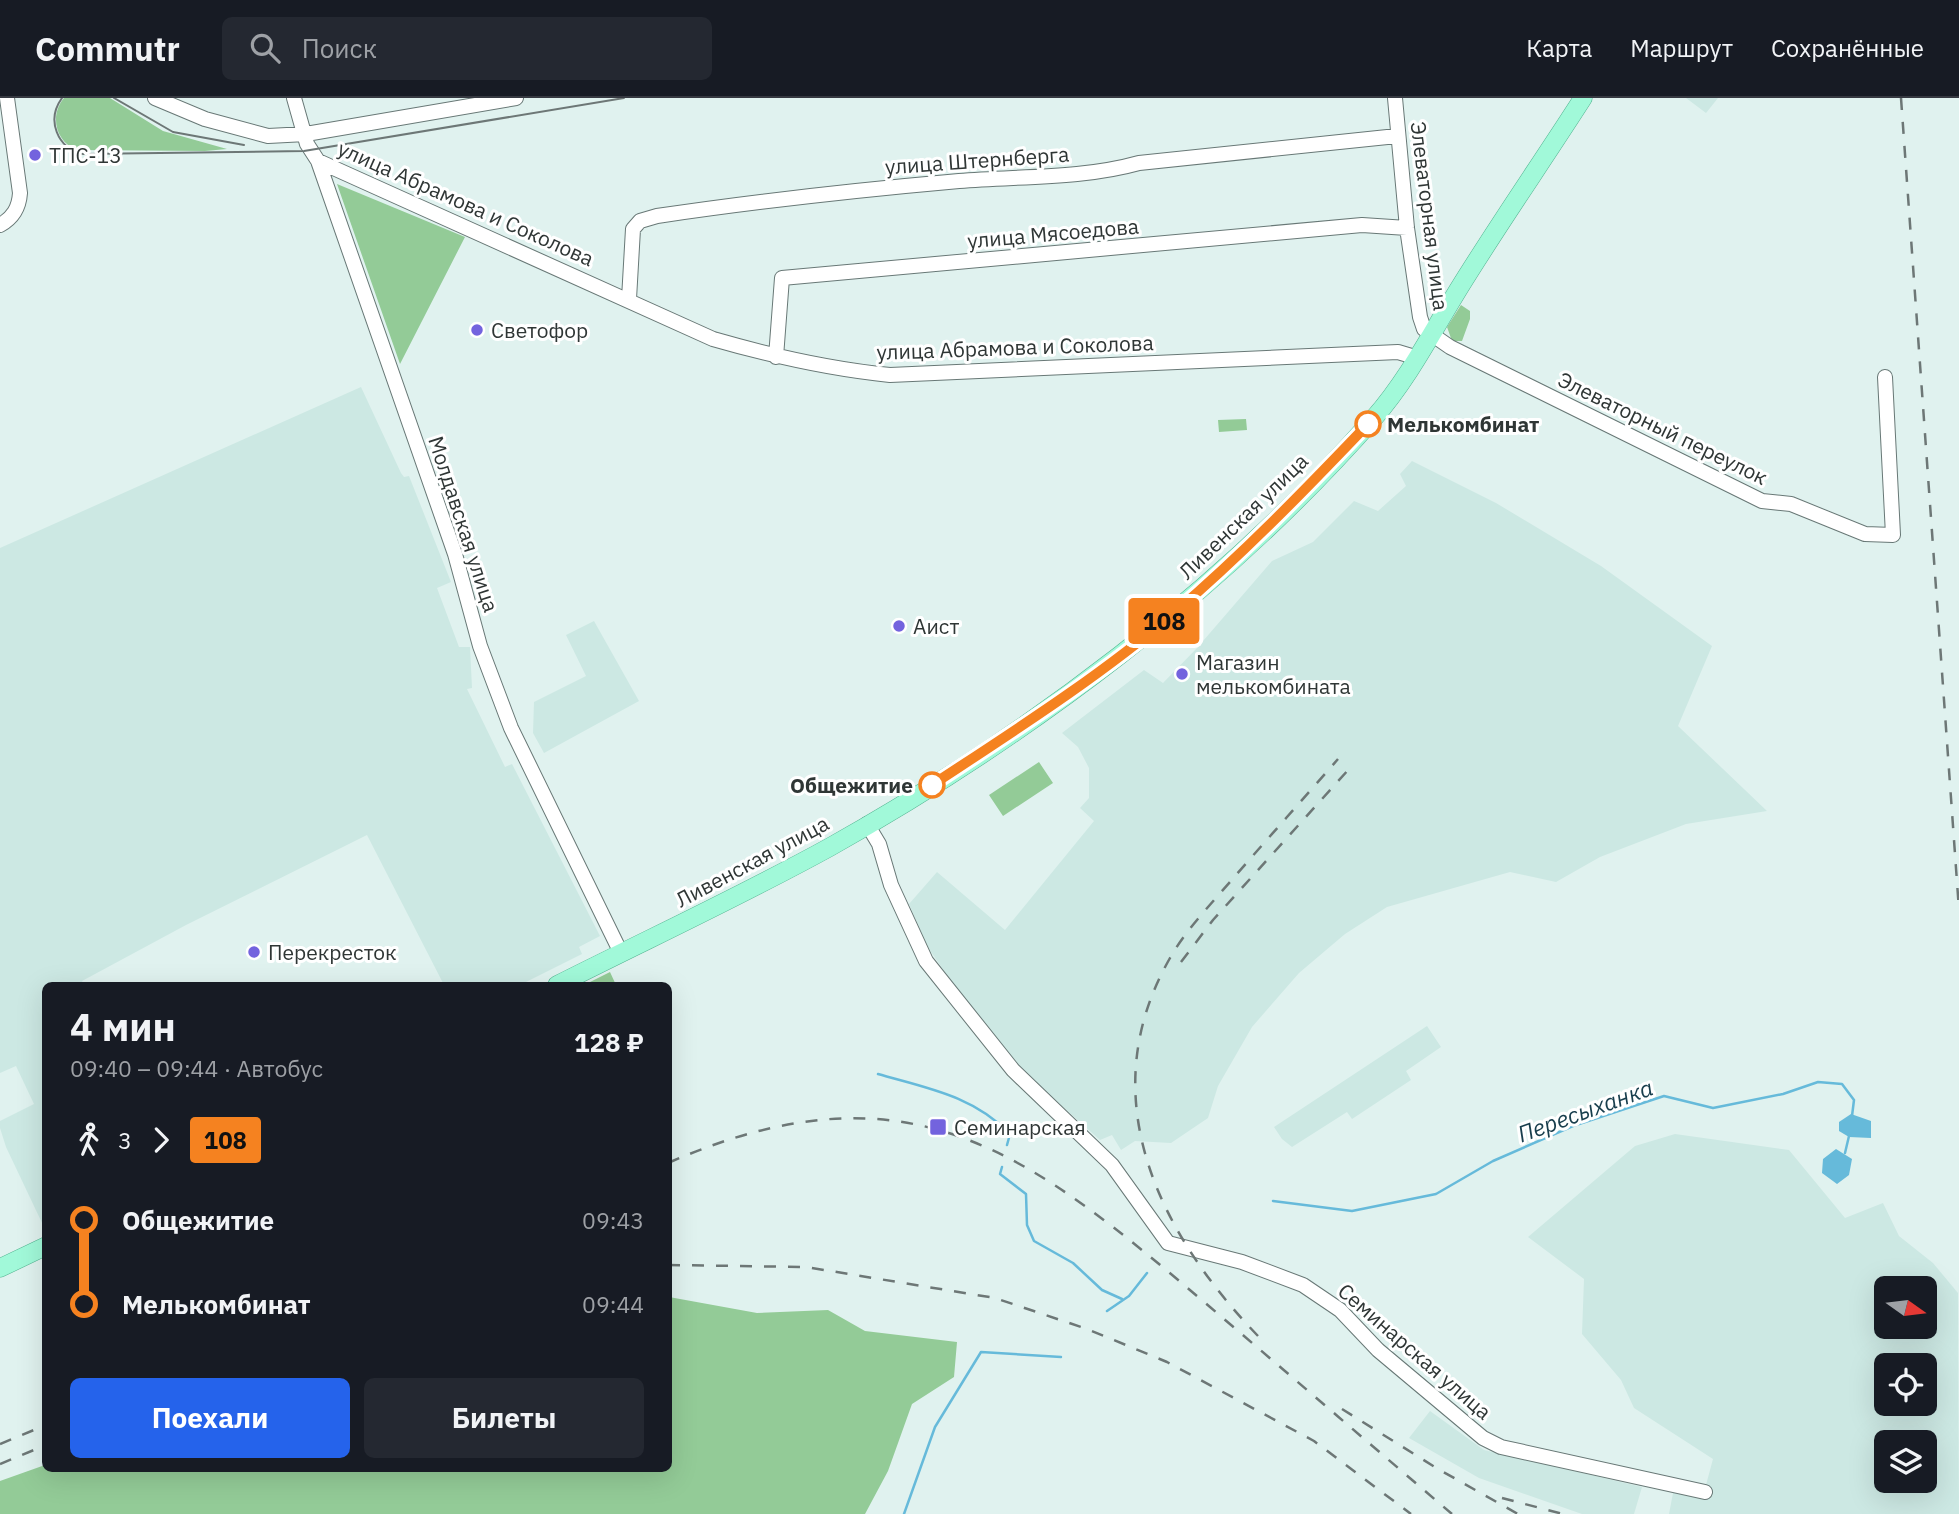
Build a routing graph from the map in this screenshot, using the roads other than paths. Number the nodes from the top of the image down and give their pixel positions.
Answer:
1 (7, 98) edge
2 (155, 98) edge
3 (295, 98) edge
4 (516, 98) edge
5 (1395, 98) edge
6 (1583, 98) edge
7 (306, 134) junction
8 (1397, 136) junction
9 (318, 160) junction
10 (0, 225) edge
11 (1407, 228) junction
12 (629, 299) junction
13 (1432, 336) junction
14 (776, 357) junction
15 (1418, 358) junction
16 (1885, 377) dead end
17 (867, 824) junction
18 (621, 953) junction
19 (563, 982) edge
20 (42, 1248) edge
21 (0, 1268) edge
22 (1704, 1492) dead end

1 - 10 street
2 - 7 street
3 - 7 street, Молдавская улица
4 - 7 street
5 - 8 street, Элеваторная улица
6 - 13 main road, Ливенская улица
7 - 9 street, Молдавская улица
8 - 11 street, Элеваторная улица
8 - 12 street, улица Штернберга
9 - 12 street, улица Абрамова и Соколова
9 - 18 street, Молдавская улица
11 - 13 street, Элеваторная улица
11 - 14 street, улица Мясоедова
12 - 14 street, улица Абрамова и Соколова
13 - 15 main road, Ливенская улица
13 - 16 street, Элеваторный переулок
14 - 15 street, улица Абрамова и Соколова
15 - 17 main road, Ливенская улица
17 - 18 main road, Ливенская улица
17 - 22 street, Семинарская улица
18 - 19 main road, Ливенская улица
20 - 21 main road

